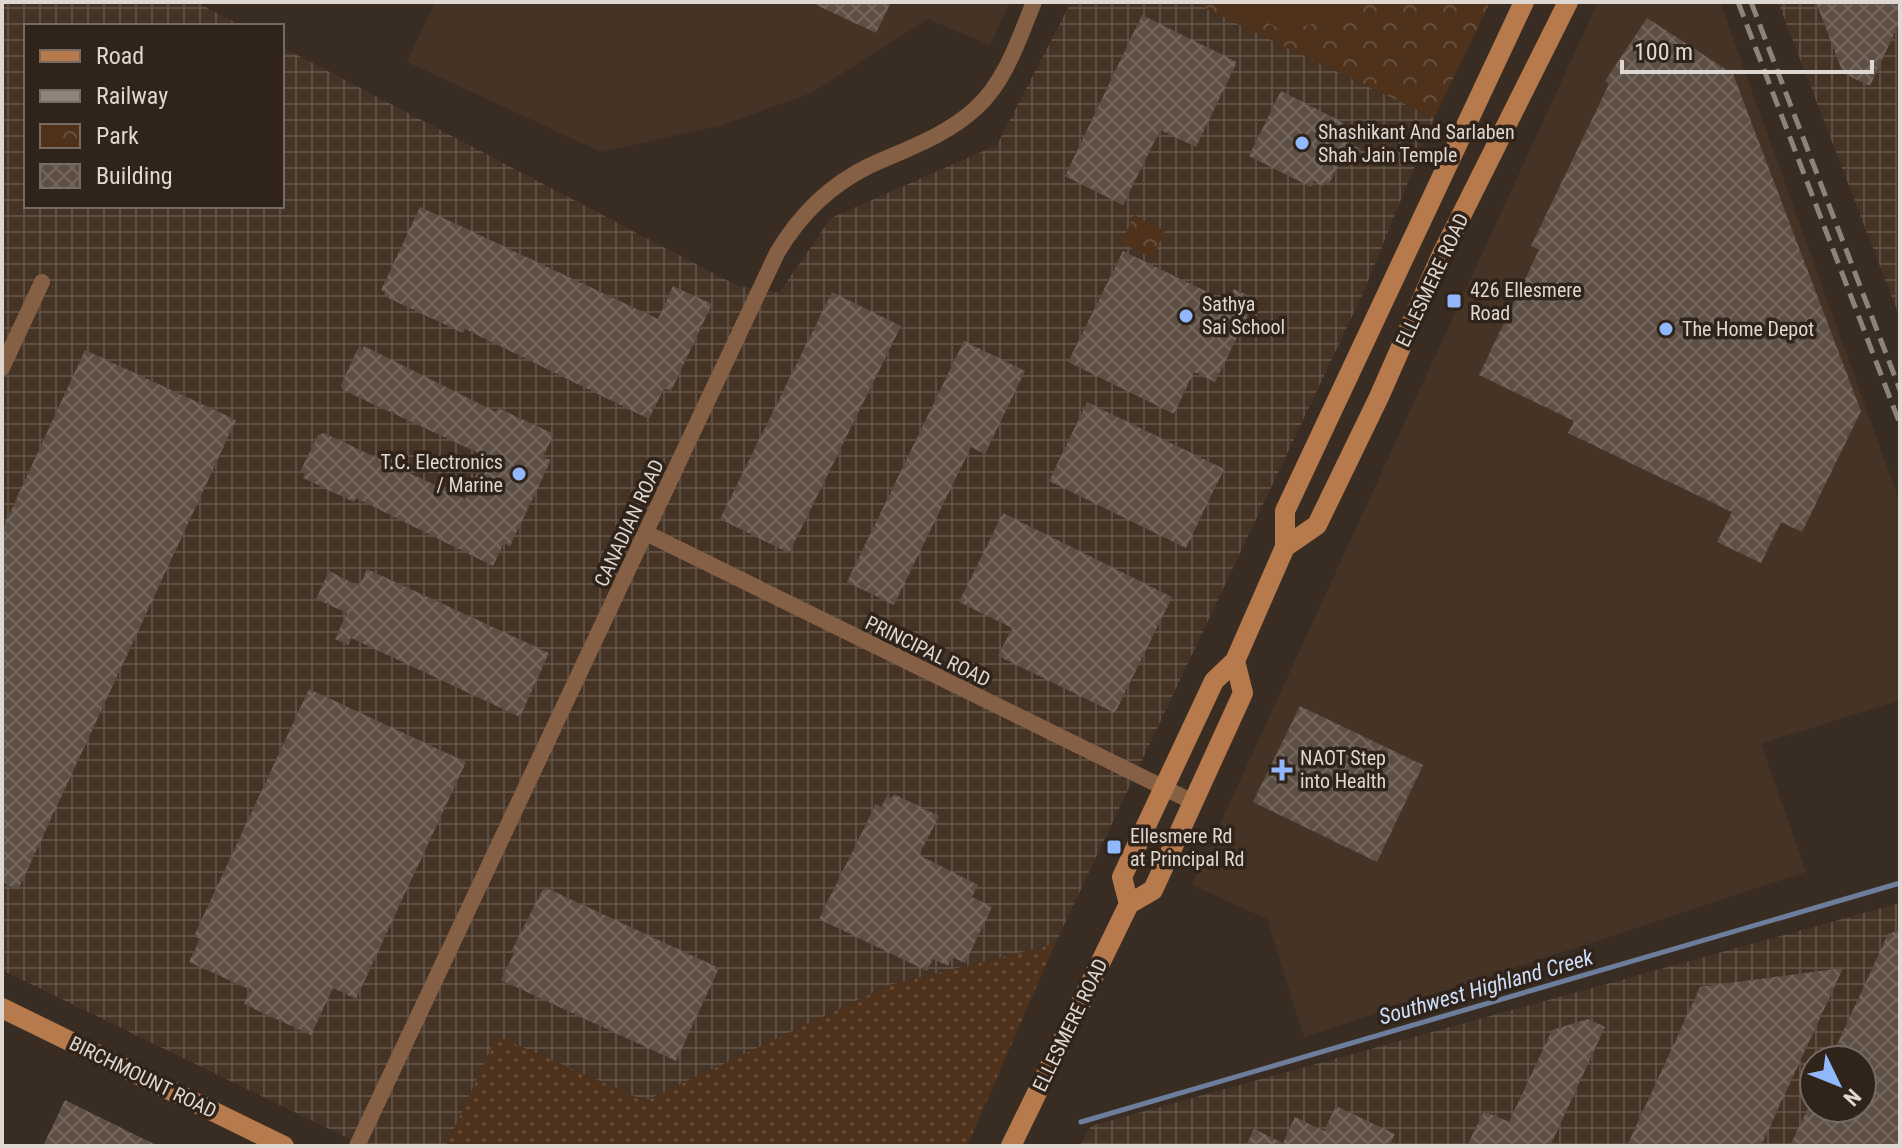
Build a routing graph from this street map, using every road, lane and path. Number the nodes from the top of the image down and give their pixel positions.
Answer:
1 (1034, 2) edge
2 (1524, 2) edge
3 (1568, 2) edge
4 (1413, 242) junction
5 (1441, 256) junction
6 (42, 282) dead end
7 (2, 368) edge
8 (646, 533) junction
9 (1285, 547) junction
10 (1235, 661) junction
11 (1164, 790) junction
12 (1193, 802) junction
13 (1129, 904) junction
14 (2, 1008) edge
15 (284, 1146) edge
16 (357, 1146) edge
17 (1011, 1146) edge

1 - 8 street, CANADIAN ROAD
2 - 4 main road, ELLESMERE ROAD
3 - 5 main road, ELLESMERE ROAD
4 - 5 main road
4 - 9 main road, ELLESMERE ROAD
5 - 9 main road, ELLESMERE ROAD
6 - 7 street
8 - 11 street, PRINCIPAL ROAD
8 - 16 street, CANADIAN ROAD
9 - 10 main road, ELLESMERE ROAD
10 - 11 main road, ELLESMERE ROAD
10 - 12 main road, ELLESMERE ROAD
11 - 12 street, PRINCIPAL ROAD
11 - 13 main road, ELLESMERE ROAD
12 - 13 main road, ELLESMERE ROAD
13 - 17 main road, ELLESMERE ROAD
14 - 15 main road, BIRCHMOUNT ROAD

